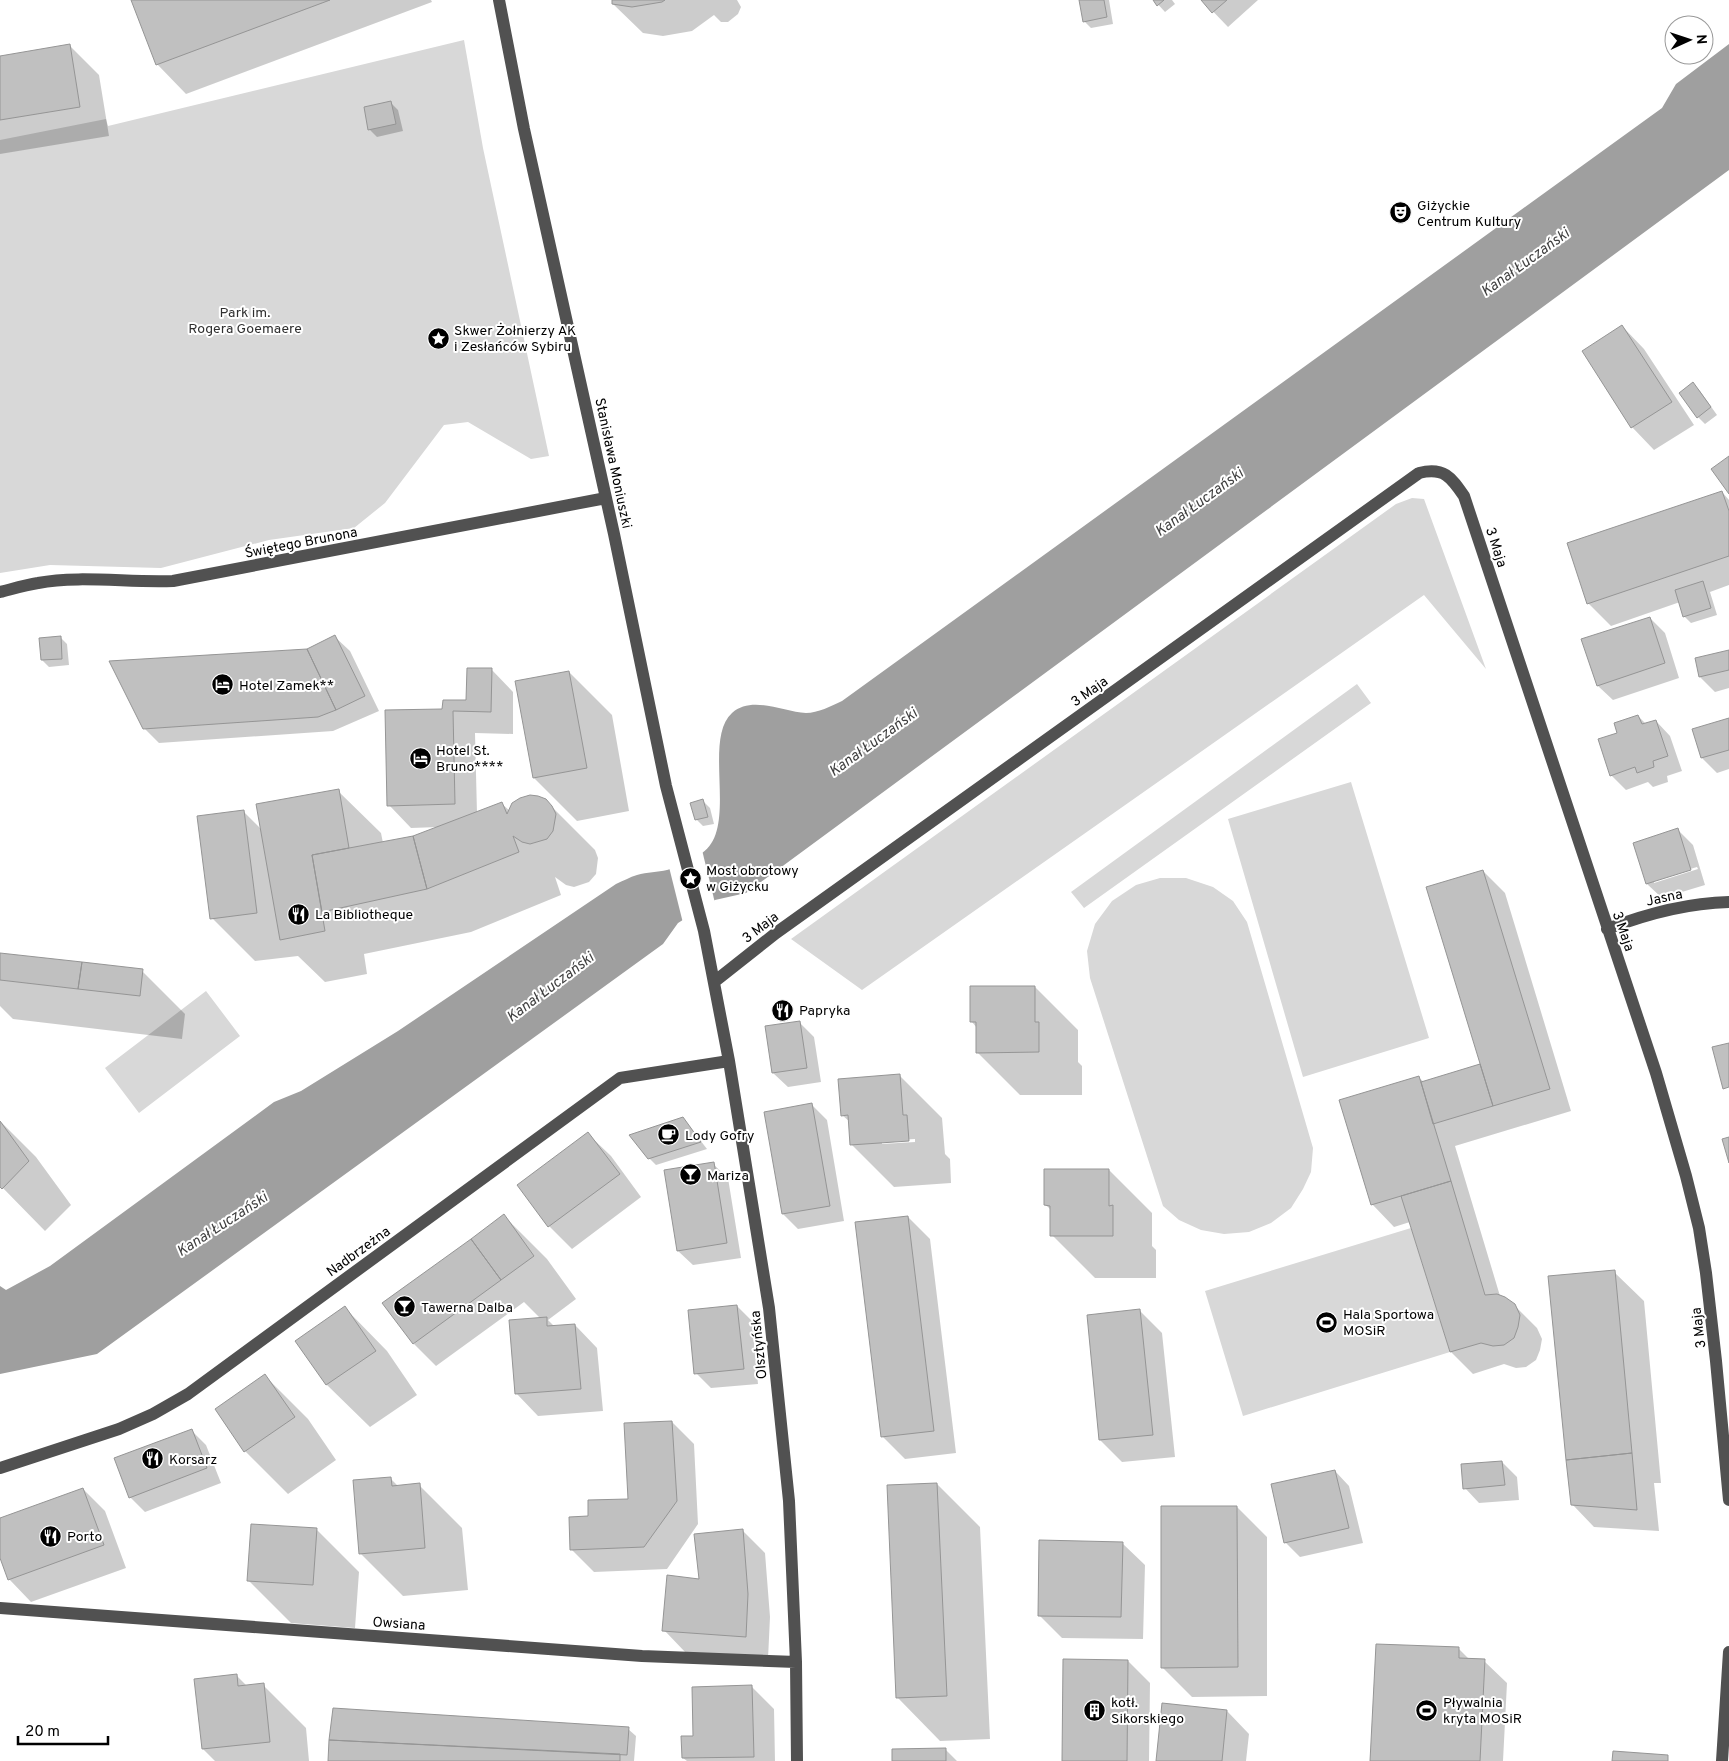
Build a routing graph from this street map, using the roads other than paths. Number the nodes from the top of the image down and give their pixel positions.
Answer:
1 (499, 0) edge
2 (606, 498) junction
3 (0, 592) edge
4 (1729, 902) edge
5 (1607, 929) junction
6 (704, 931) joint
7 (714, 982) junction
8 (728, 1061) junction
9 (0, 1468) edge
10 (1729, 1500) edge
11 (0, 1608) edge
12 (1729, 1652) edge
13 (796, 1662) junction
14 (797, 1761) edge
15 (1722, 1761) edge

1 - 2 street, Stanisława Moniuszki
2 - 3 street, Świętego Brunona
2 - 6 street, Stanisława Moniuszki
4 - 5 street, Jasna
5 - 7 street, 3 Maja
5 - 10 street, 3 Maja
6 - 7 street, Olsztyńska
7 - 8 street, Olsztyńska
8 - 9 street, Nadbrzeżna
8 - 13 street, Olsztyńska
11 - 13 street, Owsiana
12 - 15 street
13 - 14 street, Olsztyńska

